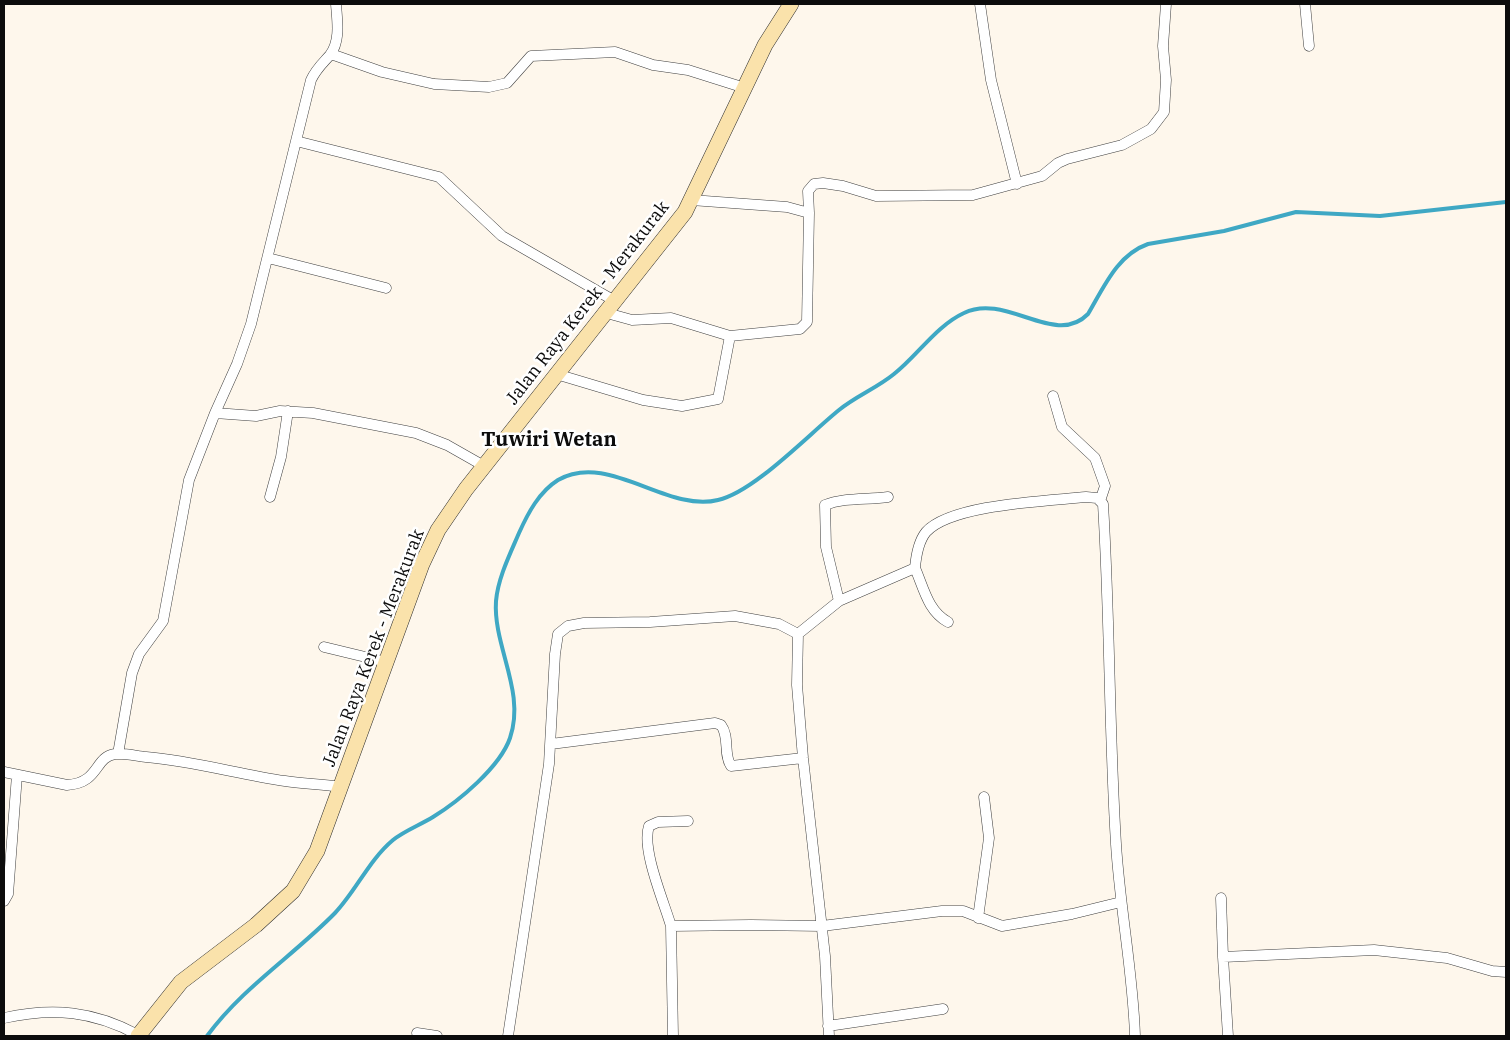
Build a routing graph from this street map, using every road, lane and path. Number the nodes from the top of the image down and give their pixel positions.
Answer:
1 (336, 4) edge
2 (791, 4) edge
3 (980, 4) edge
4 (1166, 4) edge
5 (1305, 4) edge
6 (1309, 46) dead end
7 (331, 54) junction
8 (740, 86) junction
9 (296, 141) junction
10 (1017, 184) junction
11 (691, 200) junction
12 (809, 213) junction
13 (268, 258) junction
14 (386, 288) dead end
15 (613, 300) junction
16 (603, 312) junction
17 (730, 336) junction
18 (556, 374) junction
19 (1053, 396) dead end
20 (288, 411) junction
21 (215, 413) junction
22 (478, 463) junction
23 (270, 497) dead end
24 (888, 497) dead end
25 (1100, 501) junction
26 (915, 568) junction
27 (838, 601) junction
28 (948, 622) dead end
29 (798, 634) junction
30 (324, 647) dead end
31 (375, 660) junction
32 (551, 744) junction
33 (118, 754) junction
34 (803, 758) junction
35 (4, 772) edge
36 (17, 775) junction
37 (334, 786) junction
38 (984, 797) dead end
39 (688, 821) dead end
40 (1221, 898) dead end
41 (4, 901) edge
42 (1121, 902) junction
43 (978, 918) junction
44 (671, 926) junction
45 (822, 926) junction
46 (1223, 957) junction
47 (1506, 972) edge
48 (943, 1009) dead end
49 (4, 1018) edge
50 (829, 1031) edge
51 (417, 1033) dead end
52 (135, 1034) edge
53 (437, 1036) edge
54 (508, 1036) edge
55 (673, 1036) edge
56 (1135, 1036) edge
57 (1228, 1036) edge

1 - 7 street
2 - 8 main road, Jalan Raya Kerek - Merakurak
3 - 10 street
4 - 10 street
5 - 6 street
7 - 8 street
7 - 9 street
8 - 11 main road, Jalan Raya Kerek - Merakurak
9 - 13 street
9 - 15 street
10 - 12 street
11 - 12 street
11 - 15 main road, Jalan Raya Kerek - Merakurak
12 - 17 street
13 - 14 street
13 - 21 street
15 - 16 main road, Jalan Raya Kerek - Merakurak
16 - 17 street
16 - 18 main road, Jalan Raya Kerek - Merakurak
17 - 18 street
18 - 22 main road, Jalan Raya Kerek - Merakurak
19 - 25 street
20 - 21 street
20 - 22 street
20 - 23 street
21 - 33 street
22 - 31 main road, Jalan Raya Kerek - Merakurak
24 - 27 street
25 - 26 street
25 - 42 street
26 - 27 street
26 - 28 street
27 - 29 street
29 - 32 street
29 - 34 street
30 - 31 street
31 - 37 main road, Jalan Raya Kerek - Merakurak
32 - 34 street
32 - 54 street
33 - 36 street
33 - 37 street
34 - 45 street
35 - 36 street
36 - 41 street
37 - 52 main road, Jalan Raya Kerek - Merakurak
38 - 43 street
39 - 44 street
40 - 46 street
42 - 43 street
42 - 56 street
43 - 45 street
44 - 45 street
44 - 55 street
45 - 50 street
46 - 47 street
46 - 57 street
48 - 50 street
49 - 52 street
51 - 53 street

